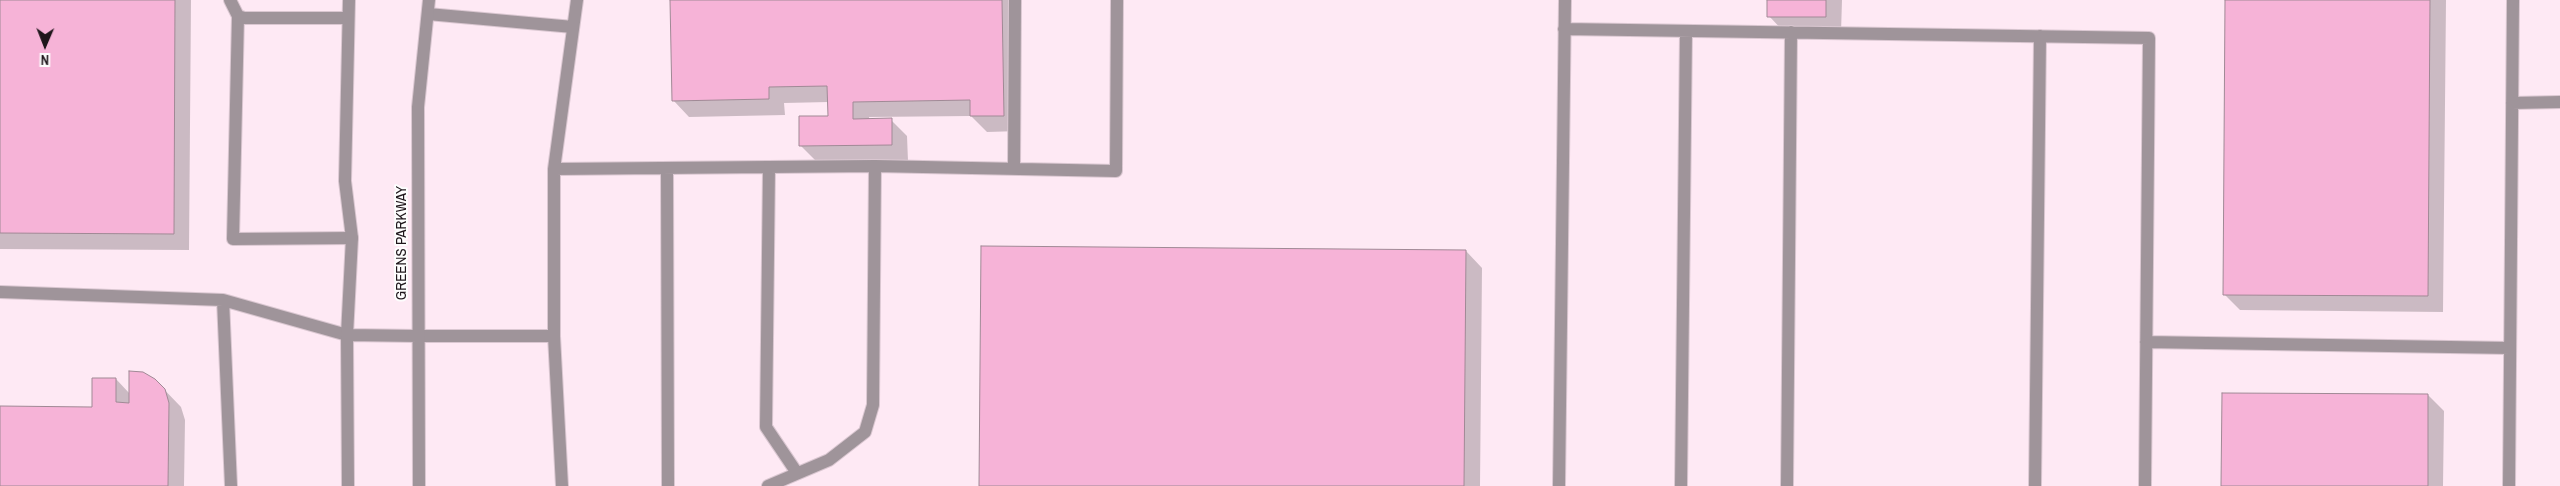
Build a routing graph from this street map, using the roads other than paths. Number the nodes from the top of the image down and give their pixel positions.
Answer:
1 (230, 0) edge
2 (349, 0) edge
3 (430, 0) edge
4 (577, 0) edge
5 (1015, 0) edge
6 (1117, 0) edge
7 (1565, 0) edge
8 (2513, 0) edge
9 (428, 14) junction
10 (238, 16) junction
11 (348, 18) junction
12 (573, 27) junction
13 (1564, 29) junction
14 (1686, 31) junction
15 (1791, 32) junction
16 (2040, 36) junction
17 (2560, 102) edge
18 (2512, 103) junction
19 (875, 166) junction
20 (769, 167) junction
21 (667, 168) junction
22 (1014, 168) junction
23 (554, 169) junction
24 (352, 238) junction
25 (0, 292) edge
26 (223, 300) junction
27 (347, 335) junction
28 (418, 336) junction
29 (554, 336) junction
30 (2146, 342) junction
31 (2510, 348) junction
32 (798, 473) junction
33 (231, 486) edge
34 (348, 486) edge
35 (419, 486) edge
36 (562, 486) edge
37 (668, 486) edge
38 (768, 486) edge
39 (1559, 486) edge
40 (1681, 486) edge
41 (1787, 486) edge
42 (2035, 486) edge
43 (2145, 486) edge
44 (2509, 486) edge

1 - 10 street
2 - 11 street
3 - 9 street, GREENS PARKWAY
4 - 12 street
5 - 22 street
6 - 22 street
7 - 13 street
8 - 18 street
9 - 12 street
9 - 28 street, GREENS PARKWAY
10 - 11 street
10 - 24 street
11 - 24 street
12 - 23 street
13 - 14 street
13 - 39 street
14 - 15 street
14 - 40 street
15 - 16 street
15 - 41 street
16 - 30 street
16 - 42 street
17 - 18 street
18 - 31 street
19 - 20 street
19 - 22 street
19 - 32 street
20 - 21 street
20 - 32 street
21 - 23 street
21 - 37 street
23 - 29 street
24 - 27 street
25 - 26 street
26 - 27 street
26 - 33 street
27 - 28 street
27 - 34 street
28 - 29 street
28 - 35 street, GREENS PARKWAY
29 - 36 street
30 - 31 street
30 - 43 street
31 - 44 street
32 - 38 street

